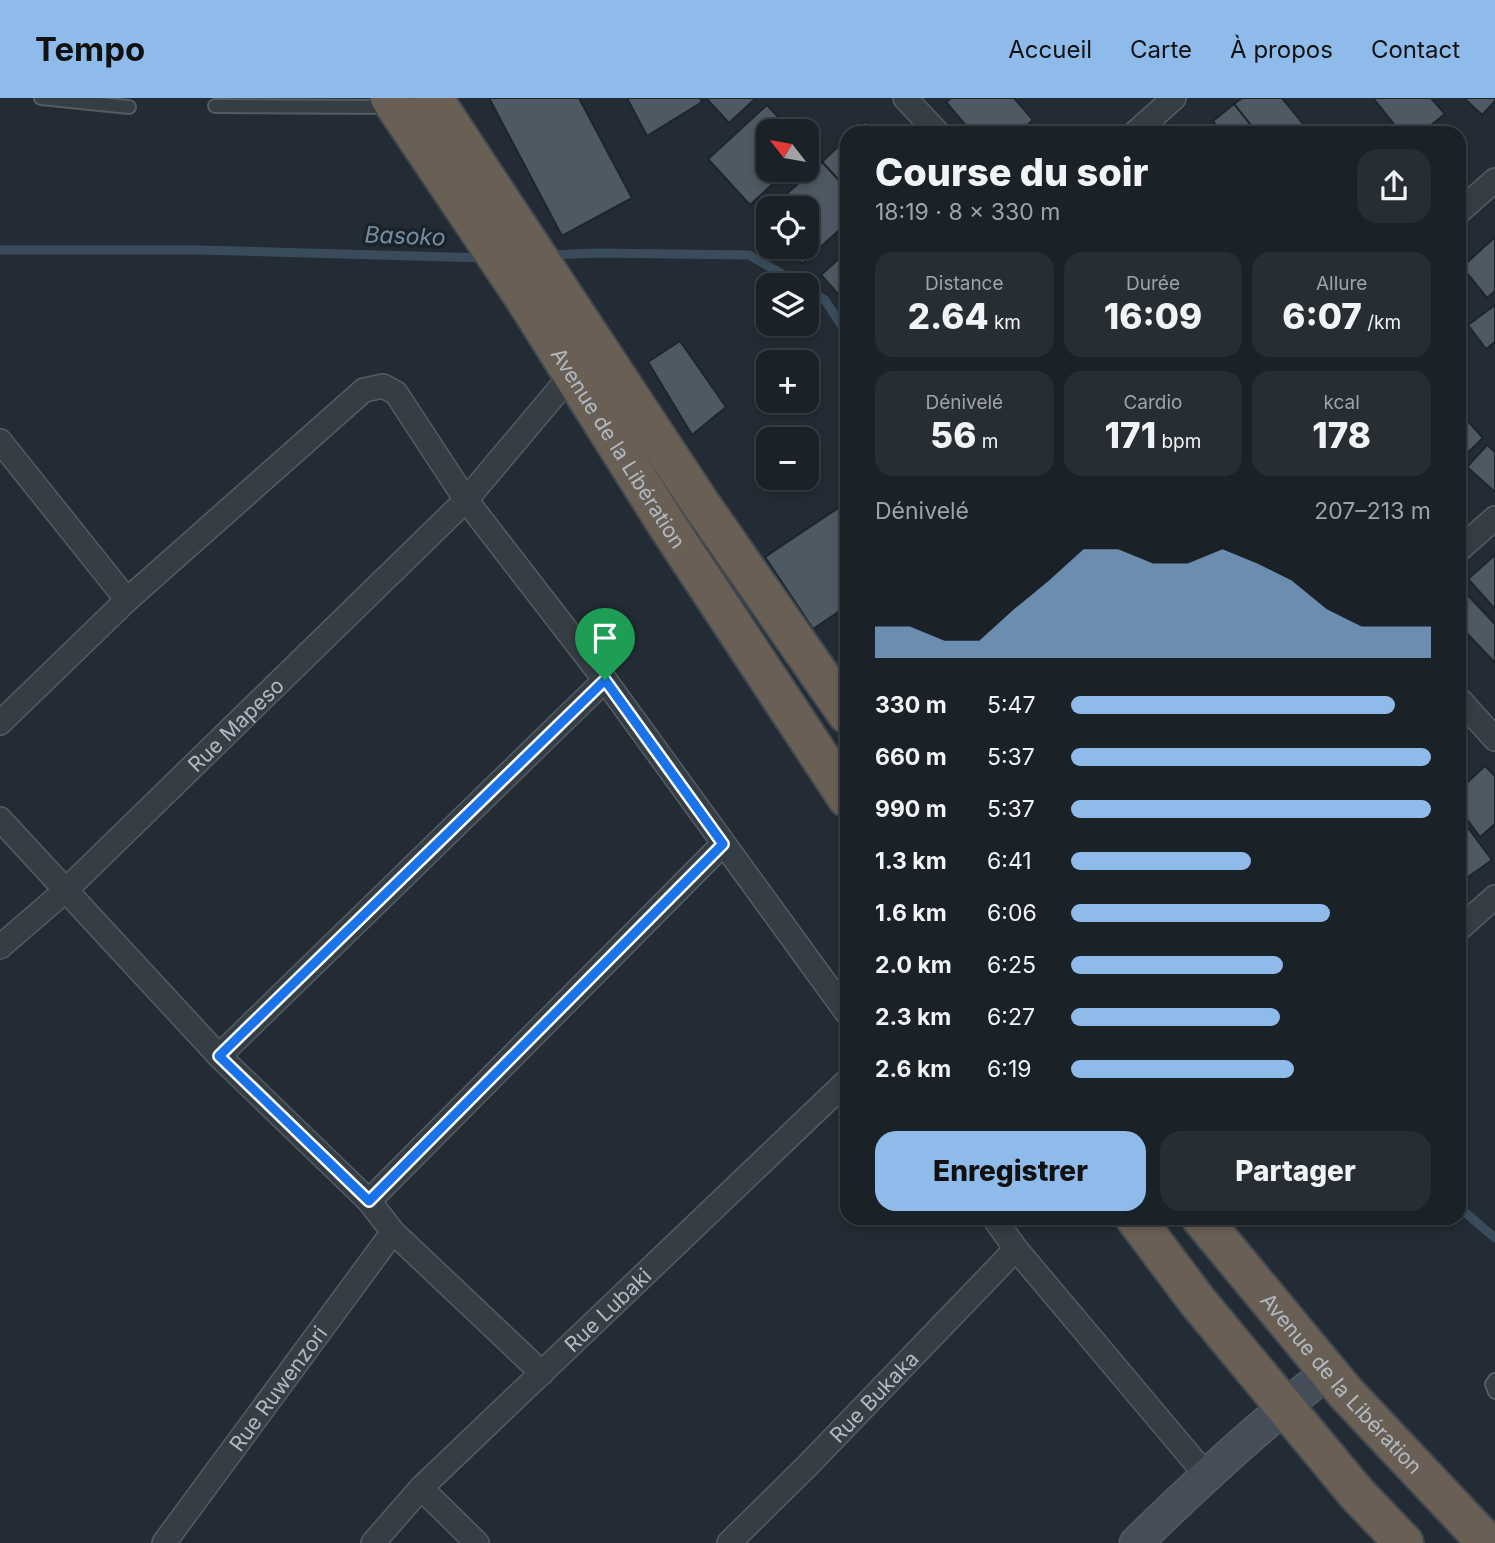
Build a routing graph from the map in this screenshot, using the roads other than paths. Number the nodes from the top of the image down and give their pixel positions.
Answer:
1 (41, 98) edge
2 (433, 98) edge
3 (905, 98) edge
4 (1174, 98) edge
5 (393, 102) edge
6 (215, 106) dead end
7 (129, 107) dead end
8 (931, 126) edge
9 (1143, 126) edge
10 (1495, 180) edge
11 (480, 203) junction
12 (1466, 206) edge
13 (536, 287) junction
14 (572, 374) junction
15 (0, 441) edge
16 (466, 500) junction
17 (1495, 518) edge
18 (1466, 544) edge
19 (127, 600) junction
20 (605, 680) junction
21 (840, 704) edge
22 (1466, 707) edge
23 (0, 723) edge
24 (1495, 739) edge
25 (840, 787) edge
26 (0, 819) edge
27 (723, 844) junction
28 (66, 890) junction
29 (1495, 897) edge
30 (1466, 923) edge
31 (0, 947) edge
32 (840, 1003) edge
33 (219, 1056) junction
34 (840, 1088) edge
35 (369, 1201) junction
36 (1000, 1225) edge
37 (1140, 1225) edge
38 (1207, 1225) edge
39 (393, 1232) junction
40 (1016, 1249) junction
41 (1329, 1371) junction
42 (542, 1373) junction
43 (1495, 1380) edge
44 (1495, 1392) edge
45 (1285, 1405) junction
46 (1206, 1475) junction
47 (421, 1488) junction
48 (1485, 1536) edge
49 (164, 1543) edge
50 (373, 1543) edge
51 (477, 1543) edge
52 (729, 1543) edge
53 (1136, 1543) edge
54 (1404, 1543) edge

1 - 7 lane
2 - 11 highway, Avenue de la Libération
3 - 8 street
4 - 9 street
5 - 6 lane
5 - 11 highway, Avenue de la Libération
10 - 12 street
11 - 13 highway, Avenue de la Libération
13 - 14 highway, Avenue de la Libération
13 - 21 highway, Avenue de la Libération
14 - 16 street, Rue Mapeso
14 - 25 highway, Avenue de la Libération
15 - 19 street
16 - 19 street
16 - 20 street
16 - 28 street, Rue Mapeso
17 - 18 street
19 - 23 street
20 - 27 street
20 - 33 street
22 - 24 street
26 - 28 street
27 - 32 street
27 - 35 street
28 - 31 street, Rue Mapeso
28 - 33 street
29 - 30 street
33 - 35 street
34 - 42 street, Rue Lubaki
35 - 39 street
36 - 40 street
37 - 45 highway
38 - 41 highway, Avenue de la Libération
39 - 42 street
39 - 49 street, Rue Ruwenzori
40 - 46 street
40 - 52 street, Rue Bukaka
41 - 45 street
41 - 48 highway, Avenue de la Libération
42 - 47 street, Rue Lubaki
43 - 44 lane
45 - 46 street
45 - 54 highway
46 - 53 street
47 - 50 street, Rue Lubaki
47 - 51 street

